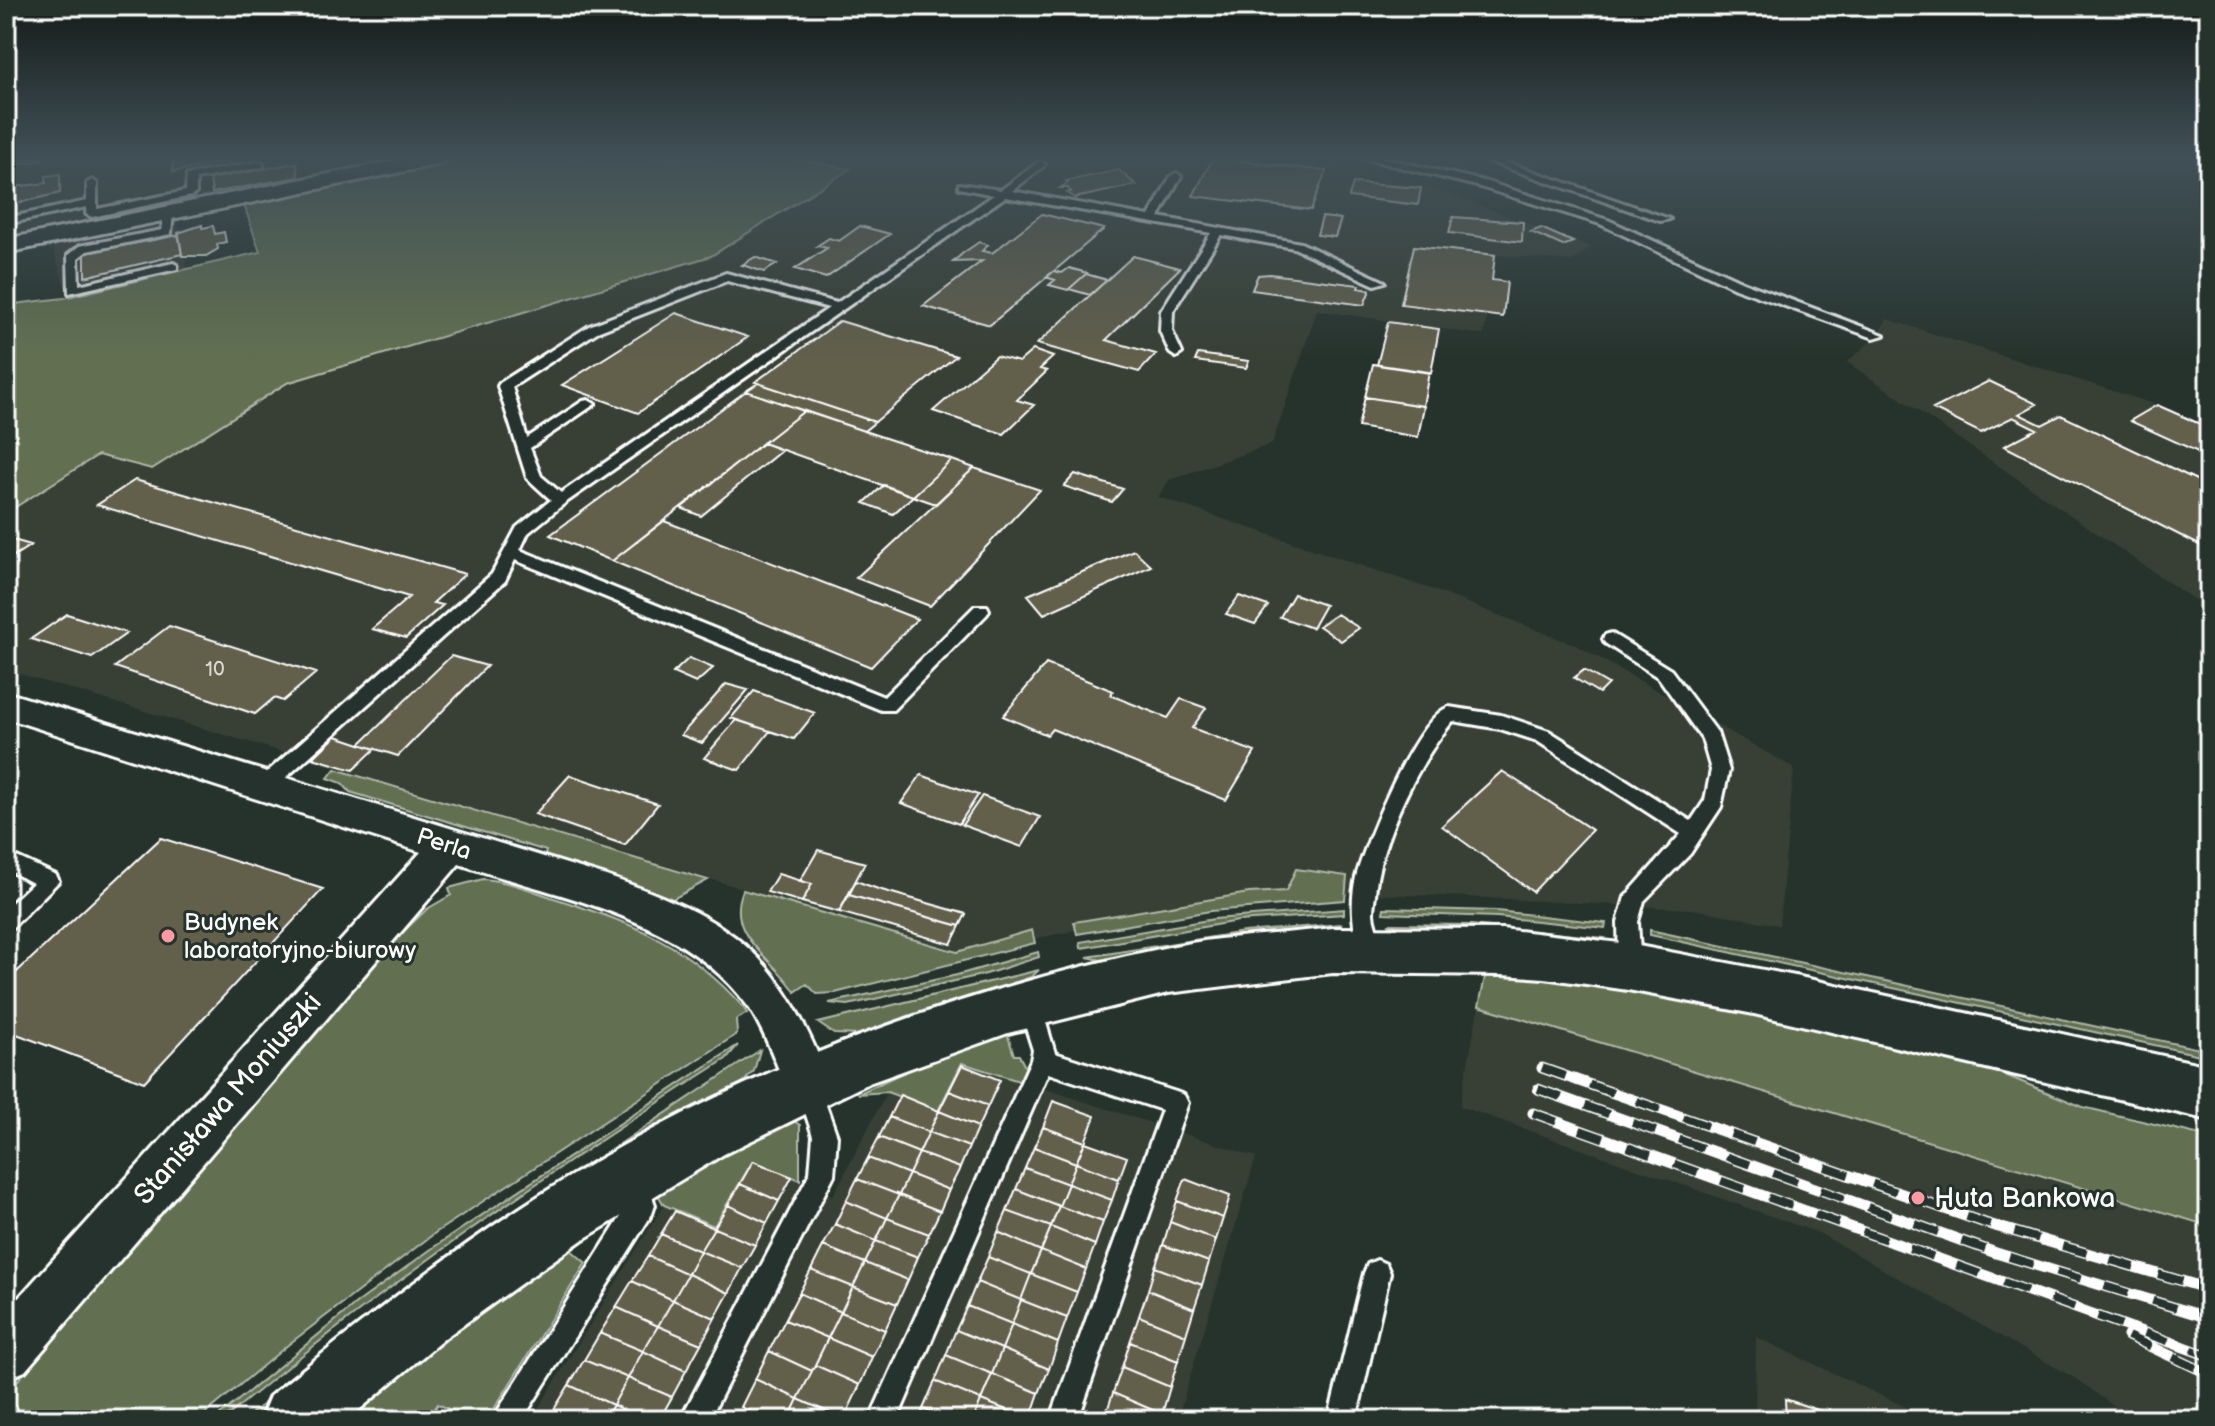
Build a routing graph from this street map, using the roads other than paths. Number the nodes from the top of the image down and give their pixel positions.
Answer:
1 (66, 225) edge
2 (167, 225) edge
3 (958, 225) edge
4 (1179, 225) edge
5 (1609, 225) edge
6 (1218, 231) junction
7 (6, 246) edge
8 (173, 267) dead end
9 (1379, 282) dead end
10 (838, 307) junction
11 (1878, 335) dead end
12 (1176, 353) dead end
13 (588, 404) dead end
14 (522, 447) junction
15 (560, 500) junction
16 (511, 552) junction
17 (981, 610) dead end
18 (1611, 639) dead end
19 (9, 708) edge
20 (264, 786) junction
21 (1693, 832) junction
22 (451, 846) junction
23 (6, 860) edge
24 (6, 921) edge
25 (1371, 949) junction
26 (1630, 967) junction
27 (1028, 1000) junction
28 (1042, 1060) junction
29 (807, 1083) junction
30 (2209, 1093) edge
31 (643, 1205) dead end
32 (1377, 1273) dead end
33 (6, 1352) edge
34 (294, 1420) edge
35 (506, 1420) edge
36 (694, 1420) edge
37 (883, 1420) edge
38 (1064, 1420) edge
39 (1342, 1420) edge

1 - 7 street
2 - 8 lane
3 - 10 lane
4 - 6 lane
5 - 11 lane
6 - 9 lane
6 - 12 lane
10 - 14 lane
10 - 15 lane
13 - 14 lane
14 - 15 lane
15 - 16 lane
16 - 17 lane
16 - 20 lane
18 - 21 lane
19 - 20 street, Perla
20 - 22 street, Perla
21 - 25 lane
21 - 26 lane
22 - 29 street, Perla
22 - 33 street, Stanisława Moniuszki
23 - 24 lane
25 - 26 street
25 - 27 street
26 - 30 street
27 - 28 lane
27 - 29 street
28 - 37 lane
28 - 38 lane
29 - 34 street
29 - 36 lane
31 - 35 lane
32 - 39 lane

